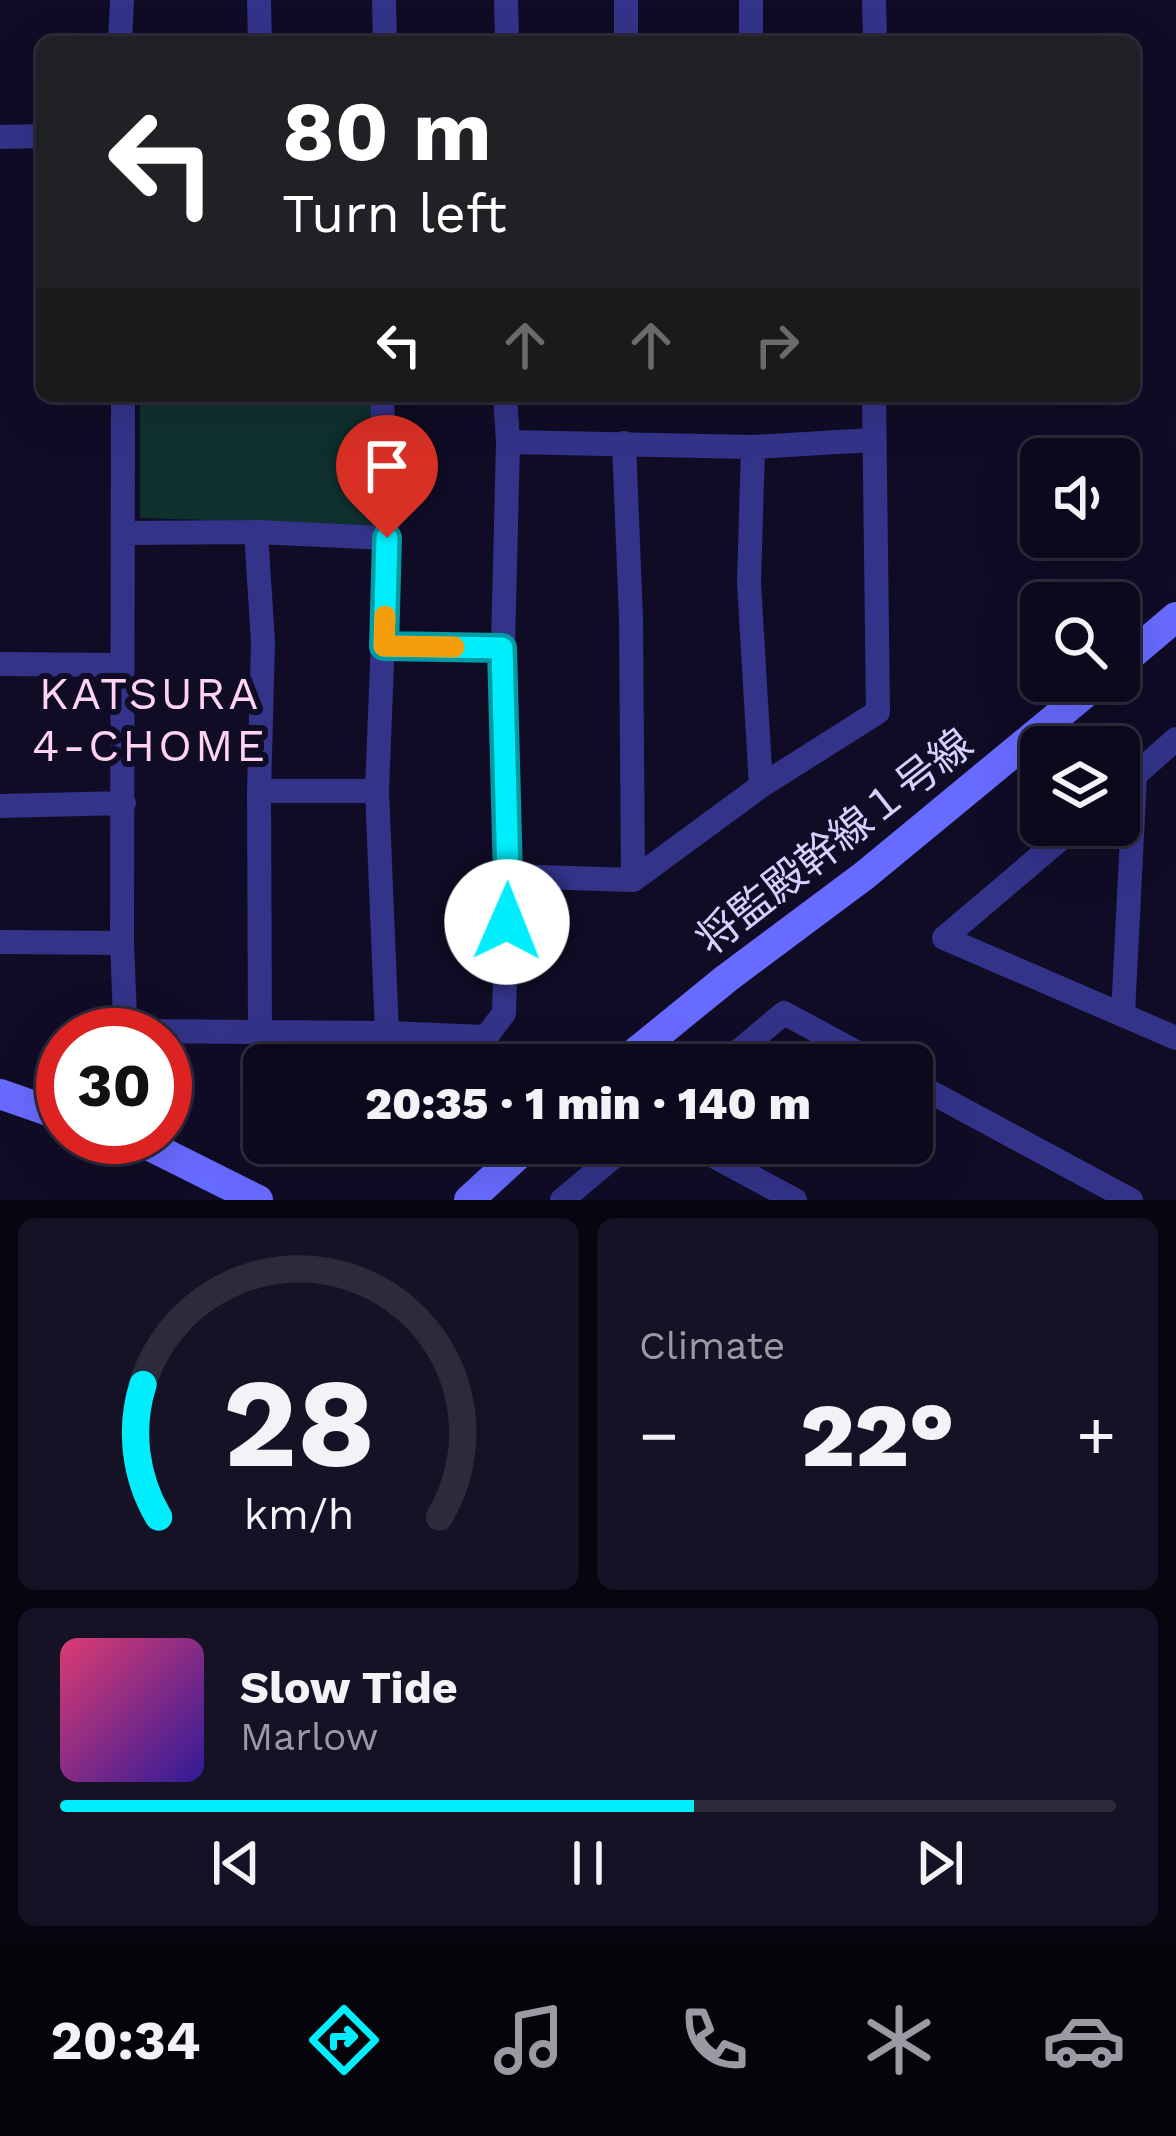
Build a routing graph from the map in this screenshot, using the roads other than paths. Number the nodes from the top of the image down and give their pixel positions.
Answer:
1 (122, 0) edge
2 (259, 0) edge
3 (384, 0) edge
4 (506, 0) edge
5 (626, 0) edge
6 (751, 0) edge
7 (874, 0) edge
8 (121, 36) edge
9 (260, 36) edge
10 (385, 36) edge
11 (507, 36) edge
12 (626, 36) edge
13 (752, 36) edge
14 (874, 36) edge
15 (36, 136) edge
16 (0, 137) edge
17 (123, 402) edge
18 (382, 402) edge
19 (506, 402) edge
20 (874, 402) edge
21 (873, 440) junction
22 (508, 442) junction
23 (624, 443) junction
24 (753, 447) junction
25 (124, 532) junction
26 (256, 532) junction
27 (387, 538) junction
28 (1172, 631) edge
29 (384, 646) junction
30 (502, 648) junction
31 (1140, 652) edge
32 (0, 664) edge
33 (122, 665) junction
34 (1075, 702) edge
35 (1176, 739) edge
36 (1140, 771) edge
37 (760, 787) junction
38 (260, 791) junction
39 (376, 791) junction
40 (124, 803) junction
41 (0, 806) edge
42 (1052, 846) edge
43 (1126, 846) edge
44 (508, 876) junction
45 (634, 880) junction
46 (0, 942) edge
47 (122, 943) junction
48 (1123, 1014) junction
49 (260, 1031) junction
50 (387, 1033) junction
51 (1176, 1038) edge
52 (646, 1044) edge
53 (747, 1044) edge
54 (841, 1044) edge
55 (933, 1093) edge
56 (0, 1094) edge
57 (36, 1107) edge
58 (186, 1164) edge
59 (508, 1164) edge
60 (605, 1164) edge
61 (728, 1164) edge
62 (258, 1200) edge
63 (469, 1200) edge
64 (562, 1200) edge
65 (795, 1200) edge
66 (1131, 1200) edge

1 - 8 street
2 - 9 street
3 - 10 street
4 - 11 street
5 - 12 street
6 - 13 street
7 - 14 street
15 - 16 street
17 - 25 street
18 - 27 street
19 - 22 street
20 - 21 street
21 - 24 street
21 - 37 street
22 - 23 street
22 - 30 street
23 - 24 street
23 - 45 street
24 - 37 street
25 - 26 street
25 - 33 street
26 - 27 street
26 - 38 street
27 - 29 street
28 - 31 street
29 - 30 street
29 - 39 street
30 - 44 street
32 - 33 street
33 - 40 street
34 - 52 street, 将監殿幹線１号線
35 - 36 street
37 - 45 street
38 - 39 street
38 - 49 street
39 - 50 street
40 - 41 street
40 - 47 street
42 - 48 street
43 - 48 street
44 - 45 street
44 - 50 street
46 - 47 street
47 - 49 street
48 - 51 street
49 - 50 street
53 - 54 street
55 - 66 street
56 - 57 street
58 - 62 street
59 - 63 street
60 - 64 street
61 - 65 street

